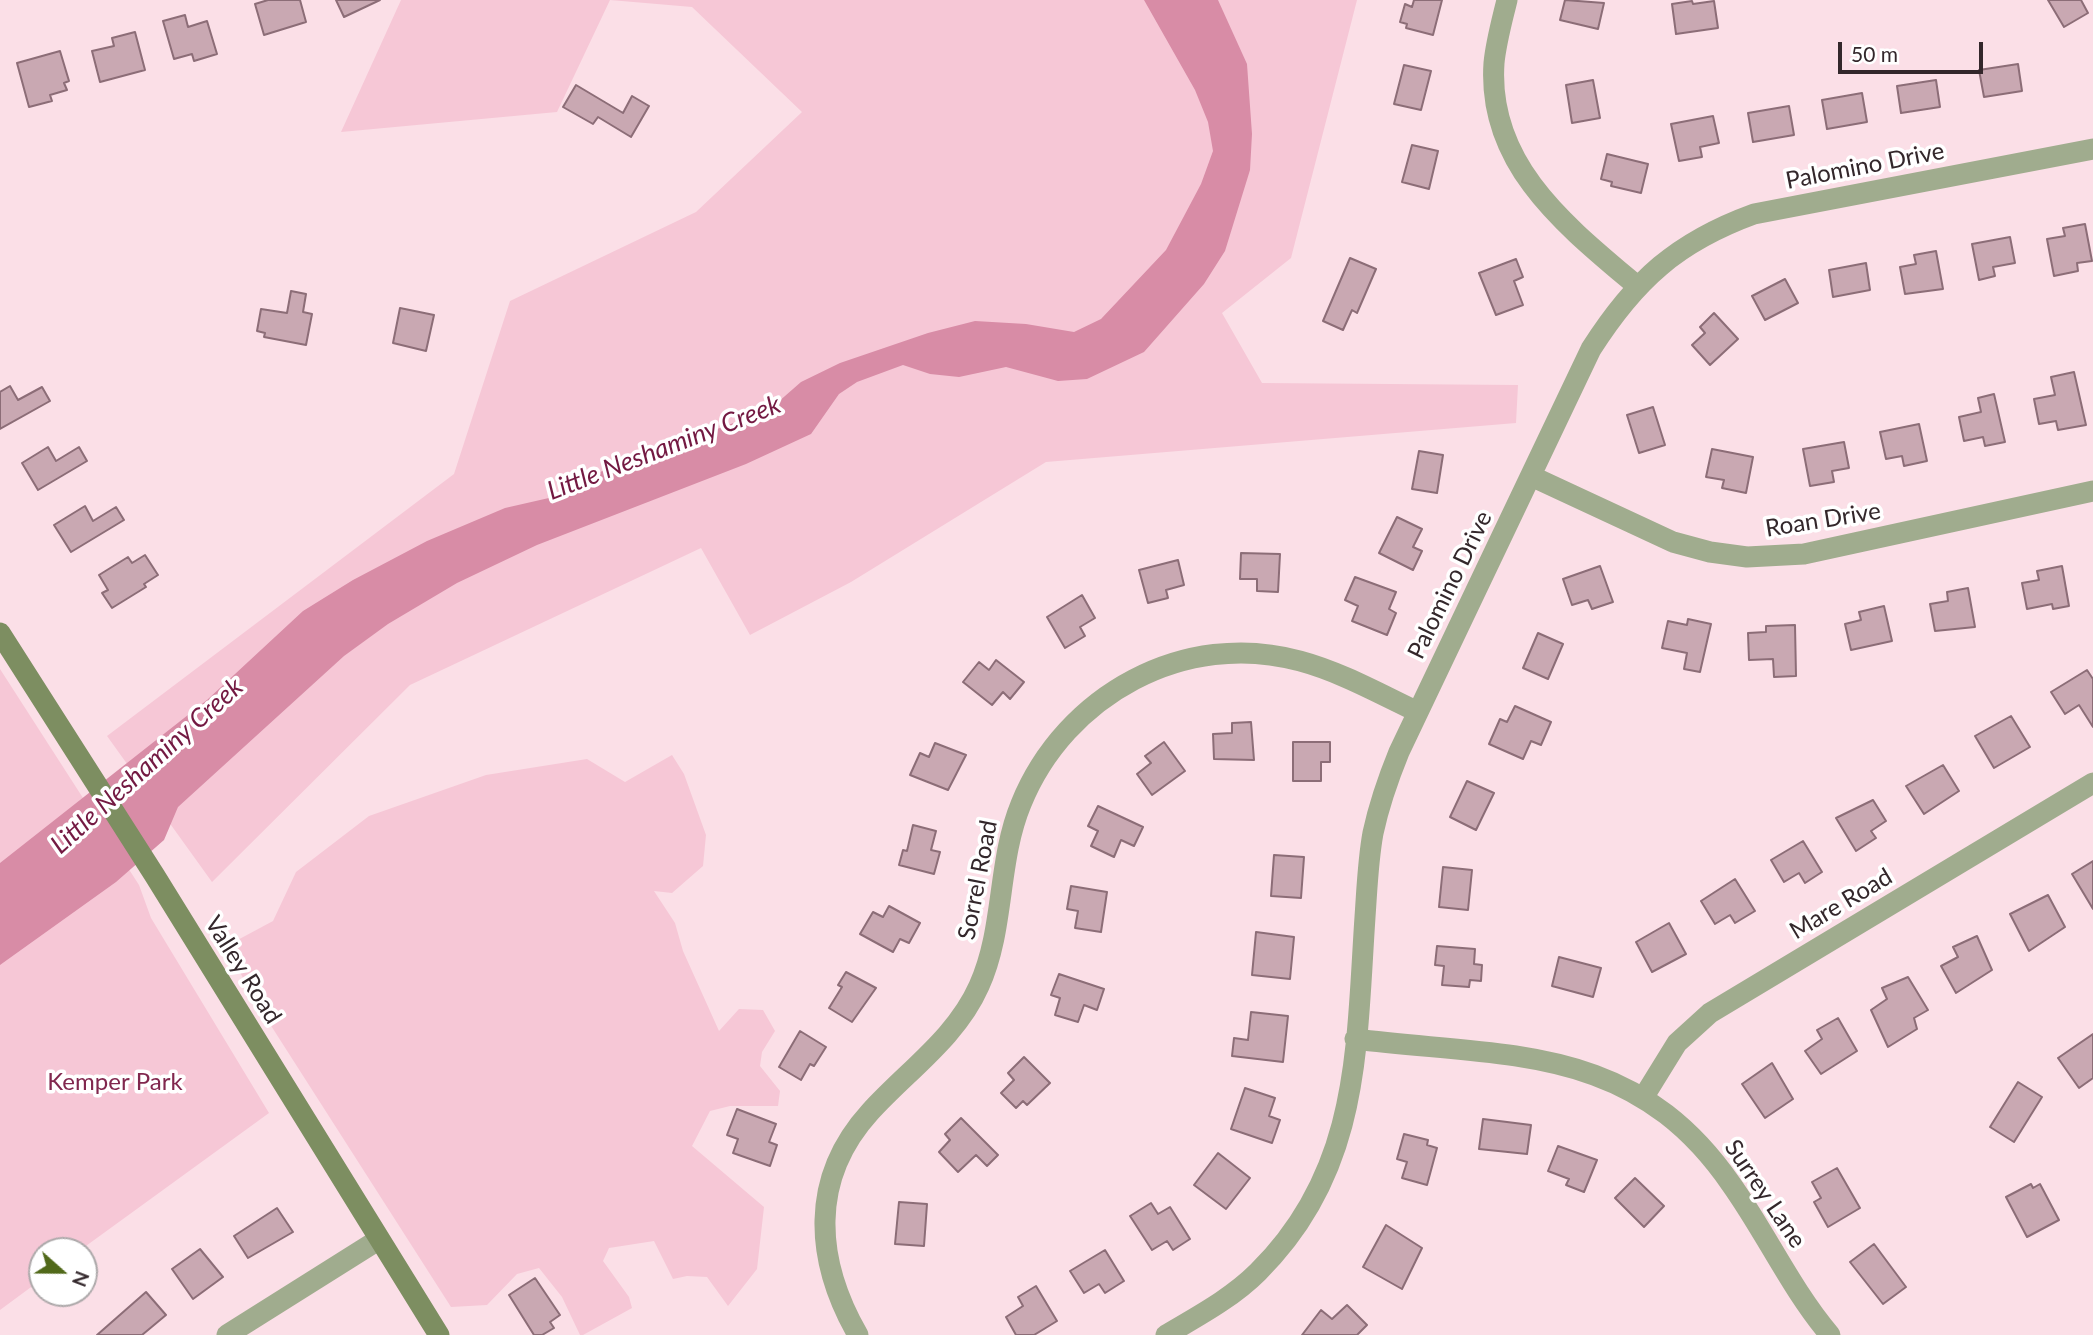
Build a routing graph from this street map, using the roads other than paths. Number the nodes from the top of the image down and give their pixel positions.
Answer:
1 (1507, 0) edge
2 (2093, 149) edge
3 (1637, 286) junction
4 (1531, 477) junction
5 (2093, 491) edge
6 (0, 633) edge
7 (1418, 712) junction
8 (2093, 783) edge
9 (1355, 1039) junction
10 (1643, 1098) junction
11 (379, 1240) junction
12 (227, 1335) edge
13 (439, 1335) edge
14 (858, 1335) edge
15 (1166, 1335) edge
16 (1830, 1335) edge

1 - 3 street
2 - 3 street, Palomino Drive
3 - 4 street, Palomino Drive
4 - 5 street, Roan Drive
4 - 7 street, Palomino Drive
6 - 11 street, Valley Road
7 - 9 street, Palomino Drive
7 - 14 street, Sorrel Road
8 - 10 street, Mare Road
9 - 10 street, Surrey Lane
9 - 15 street, Palomino Drive
10 - 16 street, Surrey Lane
11 - 12 street
11 - 13 street, Valley Road

